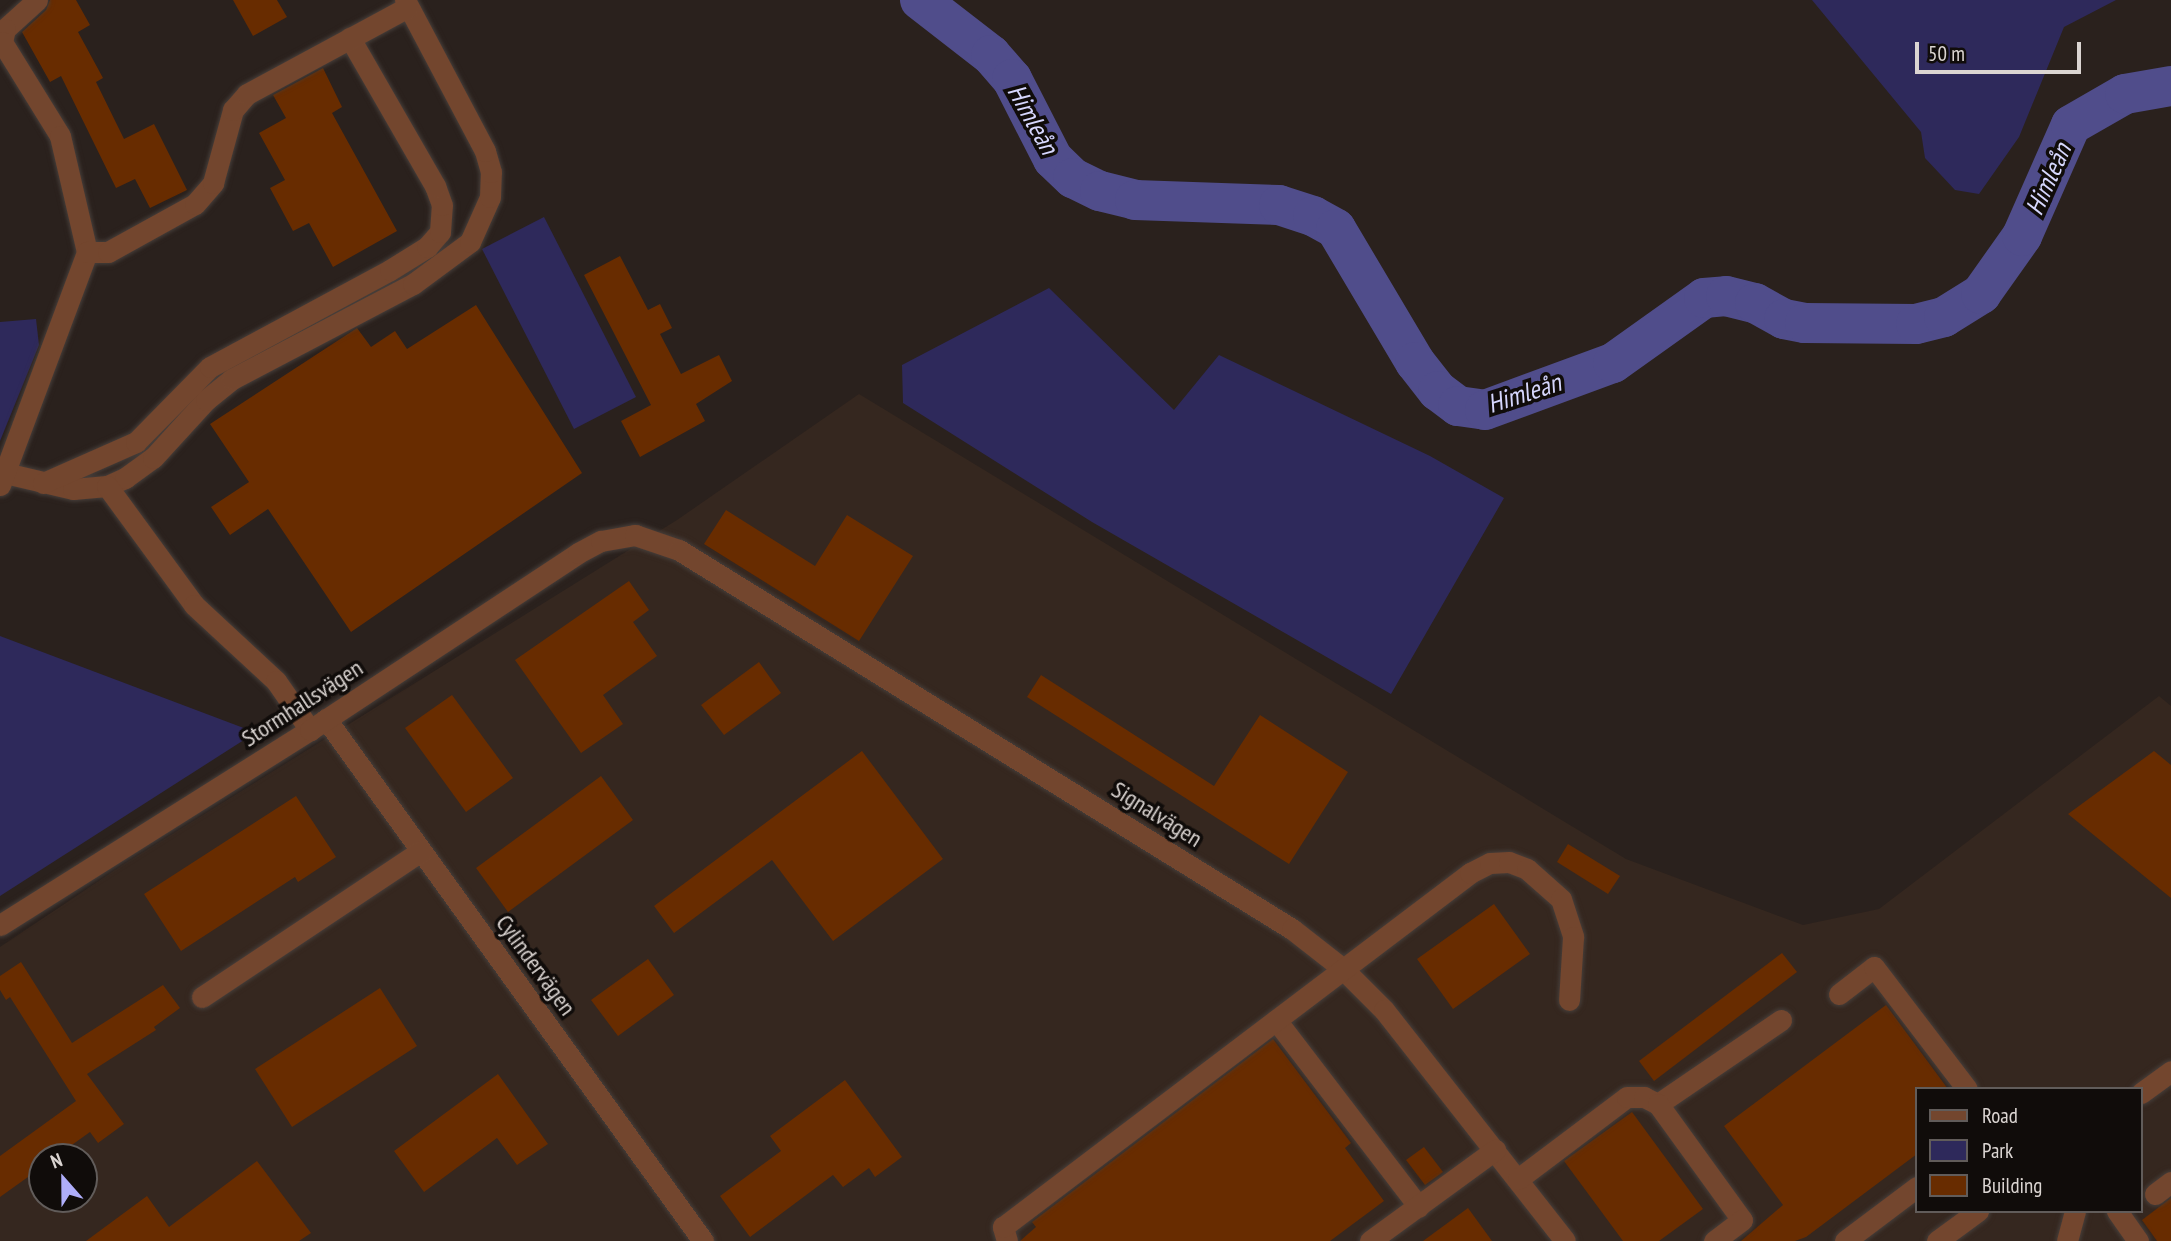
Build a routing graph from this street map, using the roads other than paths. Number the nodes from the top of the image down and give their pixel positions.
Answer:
1 (37, 0) edge
2 (407, 4) edge
3 (350, 38) junction
4 (87, 252) junction
5 (2, 479) edge
6 (43, 483) junction
7 (107, 486) junction
8 (635, 535) joint
9 (318, 725) junction
10 (421, 851) junction
11 (0, 925) edge
12 (1343, 969) junction
13 (1839, 994) dead end
14 (202, 997) dead end
15 (1569, 1000) dead end
16 (1276, 1020) junction
17 (1781, 1020) dead end
18 (2171, 1071) edge
19 (1964, 1087) edge
20 (2143, 1092) edge
21 (1658, 1104) junction
22 (1495, 1150) junction
23 (1518, 1179) junction
24 (1916, 1188) edge
25 (1419, 1207) junction
26 (1975, 1213) edge
27 (2075, 1213) edge
28 (2117, 1213) edge
29 (704, 1241) edge
30 (1007, 1241) edge
31 (1370, 1241) edge
32 (1566, 1241) edge
33 (1714, 1241) edge
34 (1845, 1241) edge
35 (1937, 1241) edge
36 (2067, 1241) edge
37 (2138, 1241) edge

1 - 4 street
2 - 3 street
2 - 7 street
3 - 4 street
3 - 6 street
4 - 5 street
5 - 6 street
6 - 7 street
7 - 9 street, Cylindervägen
8 - 9 street, Stormhallsvägen
8 - 12 street, Signalvägen
9 - 10 street, Cylindervägen
9 - 11 street, Stormhallsvägen
10 - 14 street
10 - 29 street, Cylindervägen
12 - 15 street
12 - 16 street
12 - 22 street, Signalvägen
13 - 19 street
16 - 25 street
16 - 30 street
17 - 21 street
18 - 20 street
21 - 23 street
21 - 33 street
22 - 23 street, Signalvägen
22 - 25 street
23 - 32 street, Signalvägen
24 - 34 street
25 - 31 street
26 - 35 street
27 - 36 street
28 - 37 street

